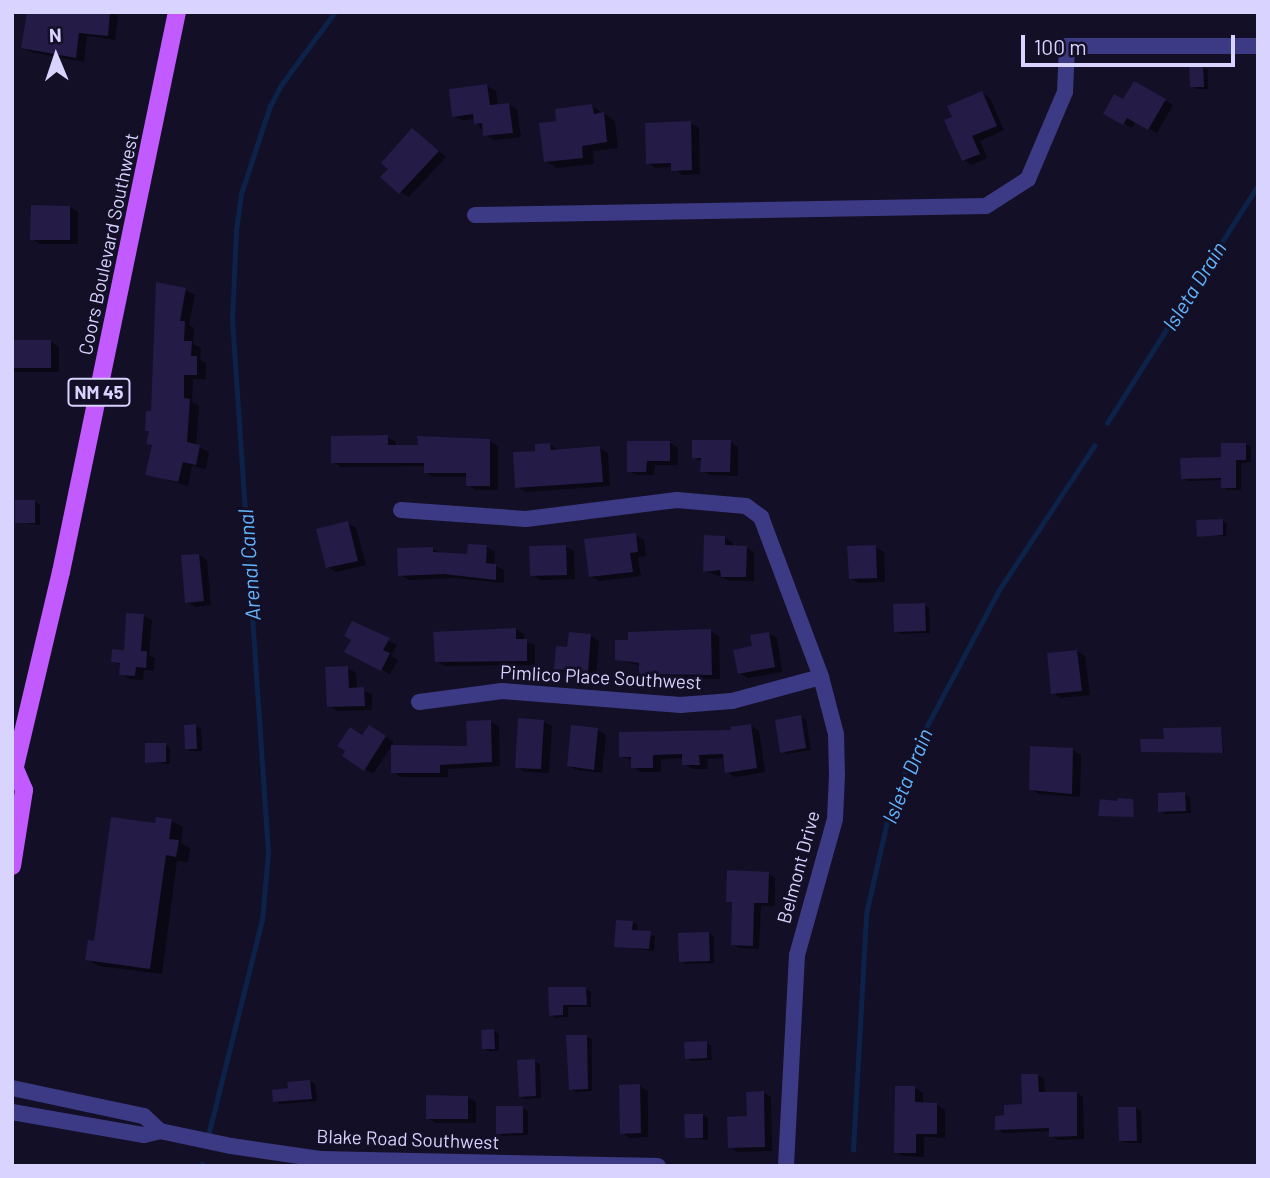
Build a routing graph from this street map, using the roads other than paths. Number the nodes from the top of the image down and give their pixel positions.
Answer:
1 (177, 12) edge
2 (1258, 46) edge
3 (475, 215) dead end
4 (401, 510) dead end
5 (821, 677) junction
6 (419, 702) dead end
7 (14, 775) edge
8 (12, 866) edge
9 (12, 1088) edge
10 (12, 1112) edge
11 (160, 1130) junction
12 (658, 1166) edge
13 (786, 1166) edge

1 - 7 main road, Coors Boulevard Southwest / NM 45
2 - 3 street
4 - 5 street, Belmont Drive
5 - 6 street, Pimlico Place Southwest
5 - 13 street, Belmont Drive
7 - 8 main road, Coors Boulevard Southwest
9 - 11 street, Blake Road Southwest
10 - 11 street, Blake Road Southwest
11 - 12 street, Blake Road Southwest

